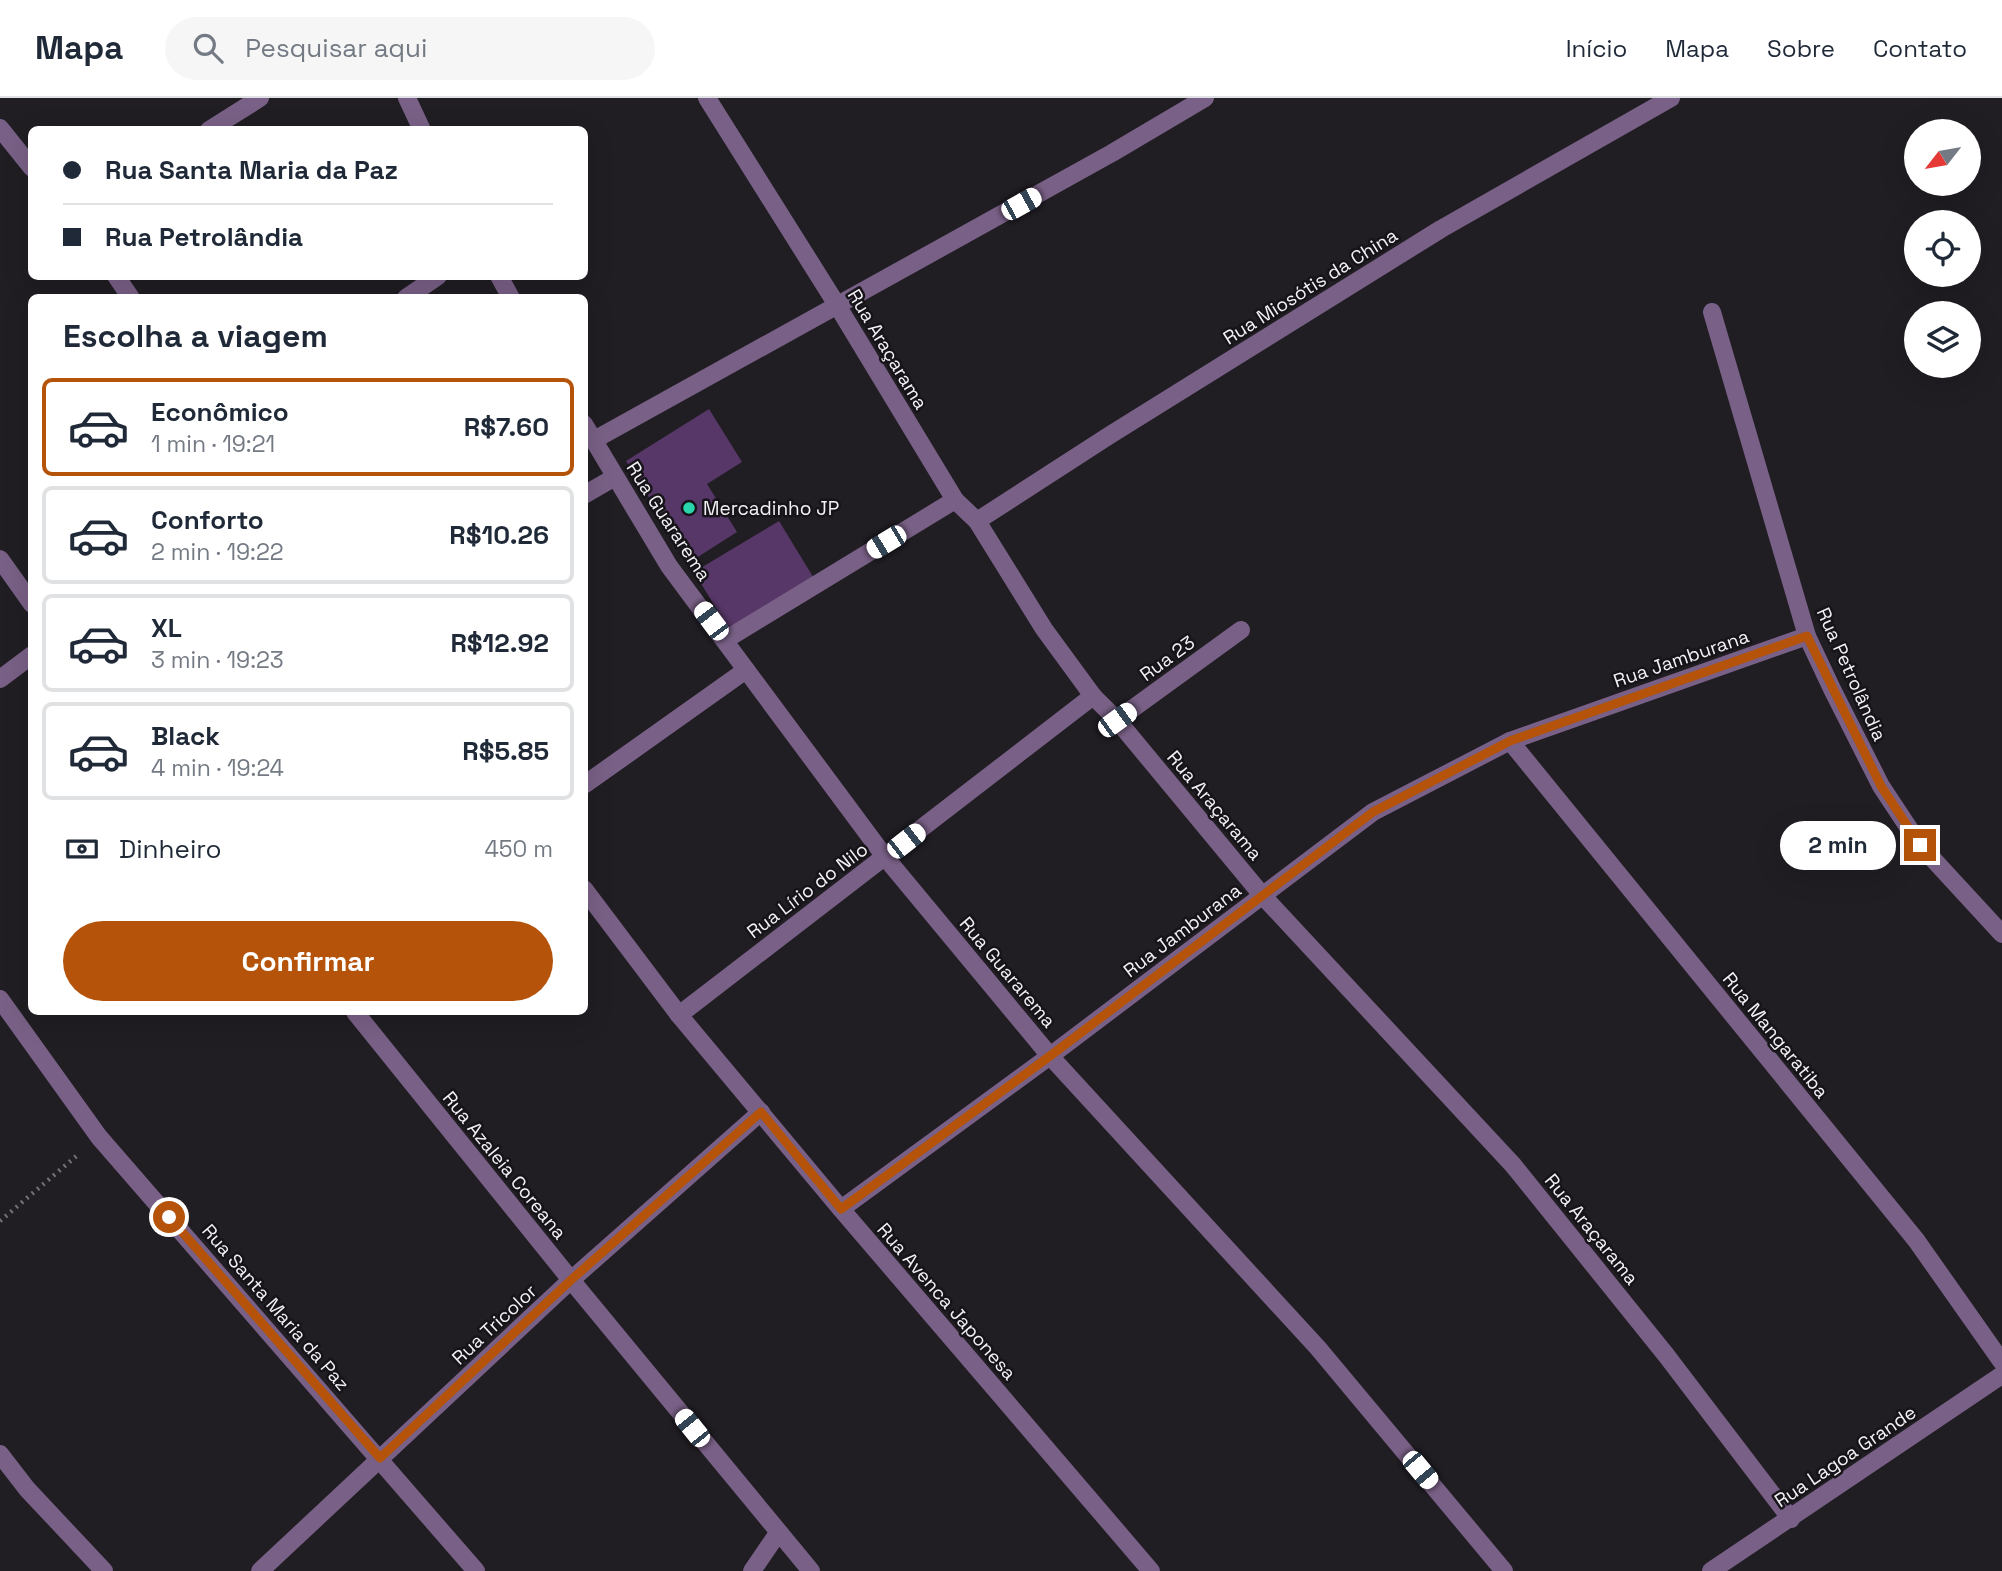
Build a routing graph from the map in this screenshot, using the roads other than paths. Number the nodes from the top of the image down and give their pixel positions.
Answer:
1 (260, 98) edge
2 (407, 98) edge
3 (706, 98) edge
4 (1205, 98) edge
5 (1671, 98) edge
6 (215, 126) edge
7 (420, 126) edge
8 (0, 128) edge
9 (28, 163) edge
10 (432, 280) edge
11 (412, 294) edge
12 (837, 305) junction
13 (1712, 312) dead end
14 (588, 430) edge
15 (594, 440) junction
16 (615, 477) junction
17 (588, 493) edge
18 (955, 500) junction
19 (977, 521) junction
20 (0, 559) edge
21 (28, 598) edge
22 (1241, 630) dead end
23 (1807, 636) junction
24 (725, 639) junction
25 (28, 658) edge
26 (746, 670) junction
27 (0, 679) edge
28 (1093, 696) junction
29 (1117, 720) junction
30 (1510, 741) junction
31 (588, 782) edge
32 (886, 857) junction
33 (588, 895) edge
34 (1262, 895) junction
35 (2002, 934) edge
36 (0, 999) edge
37 (679, 1014) junction
38 (357, 1015) edge
39 (1050, 1056) junction
40 (761, 1112) junction
41 (841, 1209) junction
42 (571, 1280) junction
43 (2002, 1362) edge
44 (2002, 1375) edge
45 (0, 1454) edge
46 (380, 1458) junction
47 (1791, 1519) junction
48 (778, 1533) junction
49 (1714, 1570) edge
50 (104, 1571) edge
51 (260, 1571) edge
52 (476, 1571) edge
53 (752, 1571) edge
54 (811, 1571) edge
55 (1151, 1571) edge
56 (1504, 1571) edge

1 - 6 street
2 - 7 street
3 - 12 street, Rua Araçarama
4 - 12 street
5 - 19 street, Rua Miosótis da China
8 - 9 street
10 - 11 street
12 - 15 street
12 - 18 street, Rua Araçarama
13 - 23 street, Rua Petrolândia
14 - 15 street, Rua Guararema
15 - 16 street, Rua Guararema
16 - 17 street
16 - 24 street, Rua Guararema
18 - 19 street, Rua Araçarama
18 - 24 street
19 - 28 street, Rua Araçarama
20 - 21 street
22 - 29 street, Rua 23
23 - 30 street, Rua Jamburana
23 - 35 street, Rua Petrolândia
24 - 26 street, Rua Guararema
25 - 27 street
26 - 31 street
26 - 32 street, Rua Guararema
28 - 29 street, Rua Araçarama
28 - 32 street, Rua Lírio do Nilo
29 - 34 street, Rua Araçarama
30 - 34 street, Rua Jamburana
30 - 43 street, Rua Mangaratiba
32 - 37 street, Rua Lírio do Nilo
32 - 39 street, Rua Guararema
33 - 37 street, Rua Avenca Japonesa
34 - 39 street, Rua Jamburana
34 - 47 street, Rua Araçarama
36 - 46 street, Rua Santa Maria da Paz
37 - 40 street, Rua Avenca Japonesa
38 - 42 street, Rua Azaleia Coreana
39 - 41 street, Rua Jamburana
39 - 56 street, Rua Guararema
40 - 41 street, Rua Avenca Japonesa
40 - 42 street, Rua Tricolor
41 - 55 street, Rua Avenca Japonesa
42 - 46 street, Rua Tricolor
42 - 48 street, Rua Azaleia Coreana
44 - 47 street, Rua Lagoa Grande
45 - 50 street
46 - 51 street, Rua Tricolor
46 - 52 street, Rua Santa Maria da Paz
47 - 49 street, Rua Lagoa Grande
48 - 53 street
48 - 54 street, Rua Azaleia Coreana

